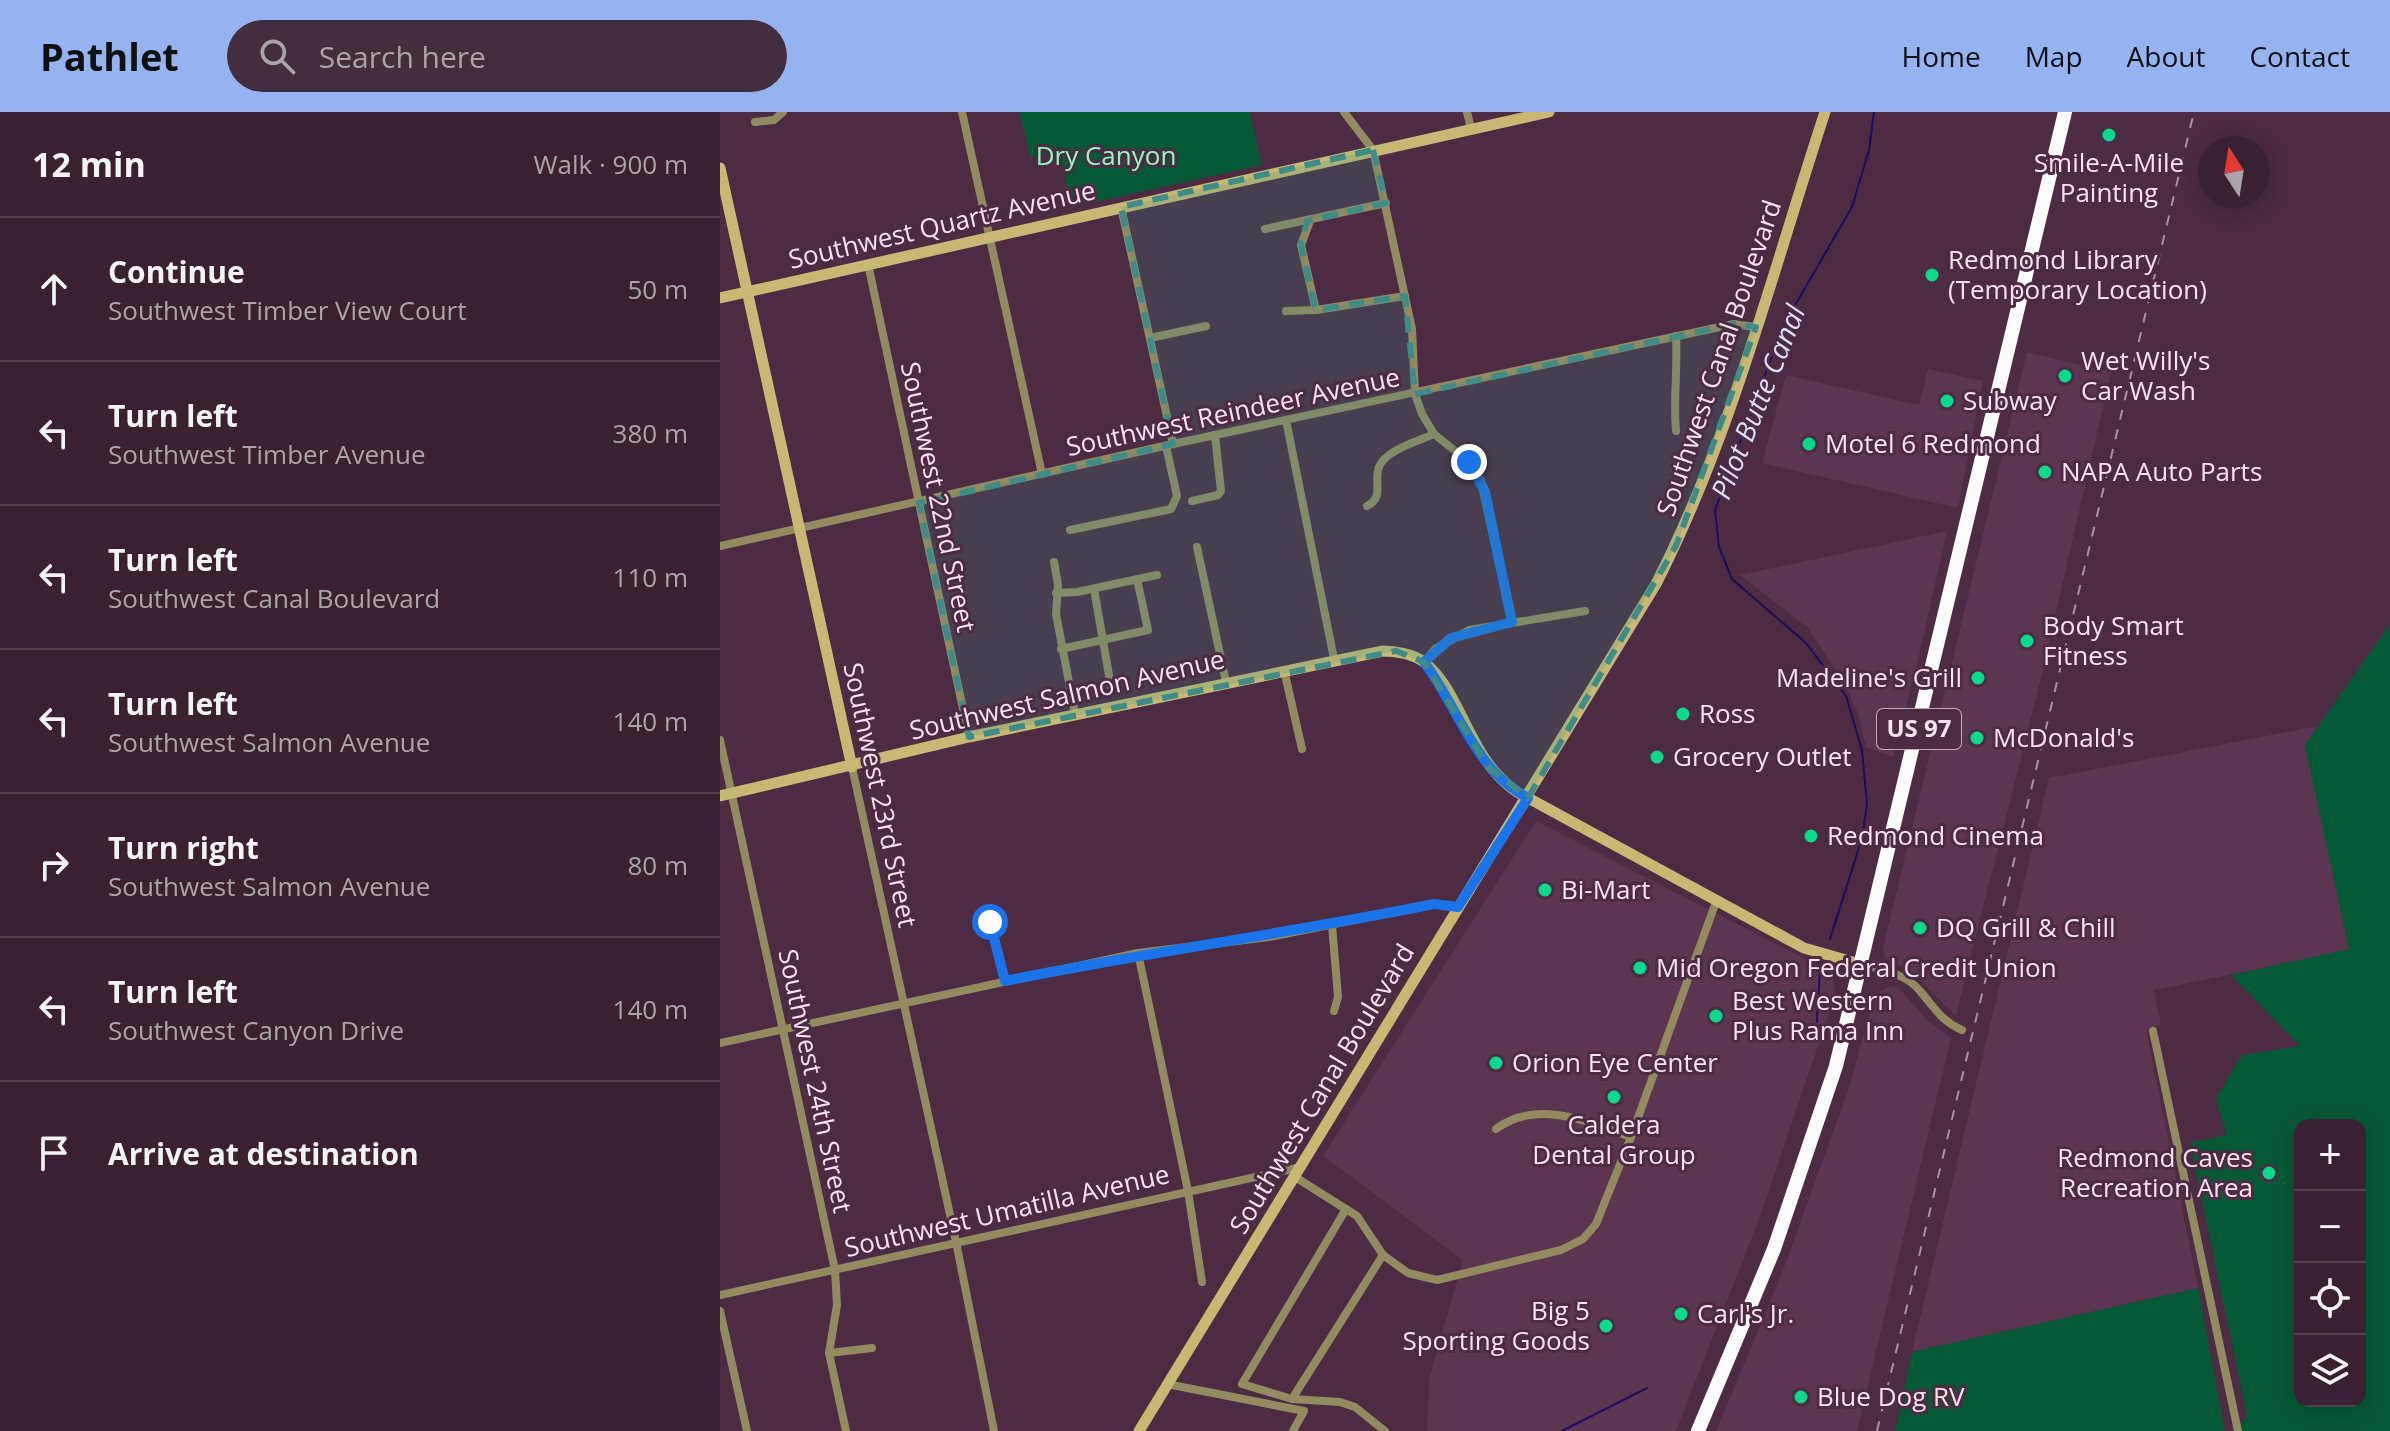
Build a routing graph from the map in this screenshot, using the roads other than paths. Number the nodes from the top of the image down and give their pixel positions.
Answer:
1 (783, 112) edge
2 (962, 112) edge
3 (1344, 112) edge
4 (1467, 112) edge
5 (1549, 112) edge
6 (1825, 112) edge
7 (2065, 112) edge
8 (755, 122) dead end
9 (1471, 129) junction
10 (1373, 150) junction
11 (720, 168) edge
12 (1386, 203) junction
13 (1121, 207) junction
14 (1310, 221) junction
15 (1265, 229) dead end
16 (991, 236) junction
17 (868, 264) junction
18 (747, 292) junction
19 (1405, 296) junction
20 (720, 298) edge
21 (1316, 310) junction
22 (1286, 311) dead end
23 (1206, 326) dead end
24 (1756, 327) junction
25 (1676, 336) junction
26 (1150, 338) junction
27 (1415, 394) junction
28 (1286, 420) junction
29 (1676, 431) dead end
30 (1434, 434) junction
31 (1215, 435) junction
32 (1169, 445) junction
33 (1042, 474) junction
34 (1192, 501) dead end
35 (919, 503) junction
36 (1367, 506) dead end
37 (799, 529) junction
38 (1070, 530) dead end
39 (720, 546) edge
40 (1197, 547) dead end
41 (1054, 562) dead end
42 (1157, 575) dead end
43 (1137, 579) junction
44 (1094, 589) junction
45 (1056, 593) junction
46 (1585, 611) dead end
47 (1512, 622) junction
48 (1102, 640) junction
49 (1061, 649) junction
50 (1334, 659) junction
51 (1424, 662) junction
52 (1284, 670) junction
53 (1226, 682) junction
54 (1111, 687) dead end
55 (1075, 714) junction
56 (969, 737) junction
57 (720, 740) edge
58 (1302, 749) dead end
59 (852, 767) junction
60 (726, 794) edge
61 (1528, 798) junction
62 (1717, 899) junction
63 (1458, 907) junction
64 (990, 922) dead end
65 (1332, 925) junction
66 (1138, 953) junction
67 (1863, 965) junction
68 (1005, 981) junction
69 (902, 1004) junction
70 (1334, 1011) dead end
71 (785, 1029) junction
72 (1962, 1030) dead end
73 (2153, 1031) dead end
74 (720, 1043) edge
75 (1496, 1129) dead end
76 (1631, 1137) junction
77 (1299, 1172) junction
78 (1188, 1191) junction
79 (1346, 1209) junction
80 (956, 1242) junction
81 (1383, 1255) junction
82 (835, 1270) junction
83 (1202, 1282) dead end
84 (720, 1295) edge
85 (720, 1311) edge
86 (872, 1348) dead end
87 (829, 1353) junction
88 (1167, 1384) junction
89 (1292, 1399) junction
90 (747, 1431) edge
91 (846, 1431) edge
92 (994, 1431) edge
93 (1139, 1431) edge
94 (1293, 1431) edge
95 (1385, 1431) edge
96 (1698, 1431) edge
97 (2238, 1431) edge

1 - 8 street
2 - 16 street
3 - 10 street
4 - 9 street
5 - 9 main road, Southwest Quartz Avenue
6 - 24 main road, Southwest Canal Boulevard
7 - 67 highway, US 97
9 - 10 main road, Southwest Quartz Avenue
10 - 12 street
10 - 13 main road, Southwest Quartz Avenue
11 - 18 main road, Southwest 23rd Street
12 - 14 street
12 - 19 street
13 - 16 main road, Southwest Quartz Avenue
13 - 26 street
14 - 15 street
14 - 21 street
16 - 17 main road, Southwest Quartz Avenue
16 - 33 street
17 - 18 main road, Southwest Quartz Avenue
17 - 35 street, Southwest 22nd Street
18 - 20 main road, Southwest Quartz Avenue
18 - 37 main road, Southwest 23rd Street
19 - 21 street
19 - 27 street
21 - 22 street
23 - 26 street
24 - 25 street, Southwest Reindeer Avenue
24 - 61 main road, Southwest Canal Boulevard
25 - 27 street, Southwest Reindeer Avenue
25 - 29 street
26 - 32 street
27 - 28 street, Southwest Reindeer Avenue
27 - 30 street
28 - 31 street, Southwest Reindeer Avenue
28 - 50 street
30 - 36 street
30 - 47 street
31 - 32 street, Southwest Reindeer Avenue
31 - 34 street
32 - 33 street, Southwest Reindeer Avenue
32 - 38 street
33 - 35 street, Southwest Reindeer Avenue
35 - 37 street, Southwest Reindeer Avenue
35 - 56 street, Southwest 22nd Street
37 - 39 street, Southwest Reindeer Avenue
37 - 59 main road, Southwest 23rd Street
40 - 53 street
41 - 45 street
42 - 43 street
43 - 44 street
43 - 48 street
44 - 45 street
44 - 48 street
45 - 49 street
46 - 47 street
47 - 51 street
48 - 49 street
48 - 54 street
49 - 55 street
50 - 51 main road, Southwest Salmon Avenue
50 - 52 main road, Southwest Salmon Avenue
51 - 61 main road
52 - 53 main road, Southwest Salmon Avenue
52 - 58 street
53 - 55 main road, Southwest Salmon Avenue
55 - 56 main road, Southwest Salmon Avenue
56 - 59 main road, Southwest Salmon Avenue
57 - 60 street, Southwest 24th Street
59 - 60 main road, Southwest Salmon Avenue
59 - 69 street, Southwest 23rd Street
60 - 71 street, Southwest 24th Street
61 - 62 main road
61 - 63 main road, Southwest Canal Boulevard
62 - 67 main road
62 - 76 street
63 - 65 street
63 - 77 main road, Southwest Canal Boulevard
64 - 68 street
65 - 66 street
65 - 70 street
66 - 68 street
66 - 78 street
67 - 72 street
67 - 96 highway, US 97
68 - 69 street
69 - 71 street
69 - 80 street, Southwest 23rd Street
71 - 74 street
71 - 82 street, Southwest 24th Street
73 - 97 street
75 - 76 street
76 - 81 street
77 - 78 street, Southwest Umatilla Avenue
77 - 79 street
77 - 88 main road, Southwest Canal Boulevard
78 - 80 street, Southwest Umatilla Avenue
78 - 83 street
79 - 81 street
79 - 89 street
80 - 82 street, Southwest Umatilla Avenue
80 - 92 street, Southwest 23rd Street
81 - 89 street
82 - 84 street, Southwest Umatilla Avenue
82 - 87 street, Southwest 24th Street
85 - 90 street
86 - 87 street
87 - 91 street, Southwest 24th Street
88 - 93 main road, Southwest Canal Boulevard
88 - 94 street
89 - 95 street

